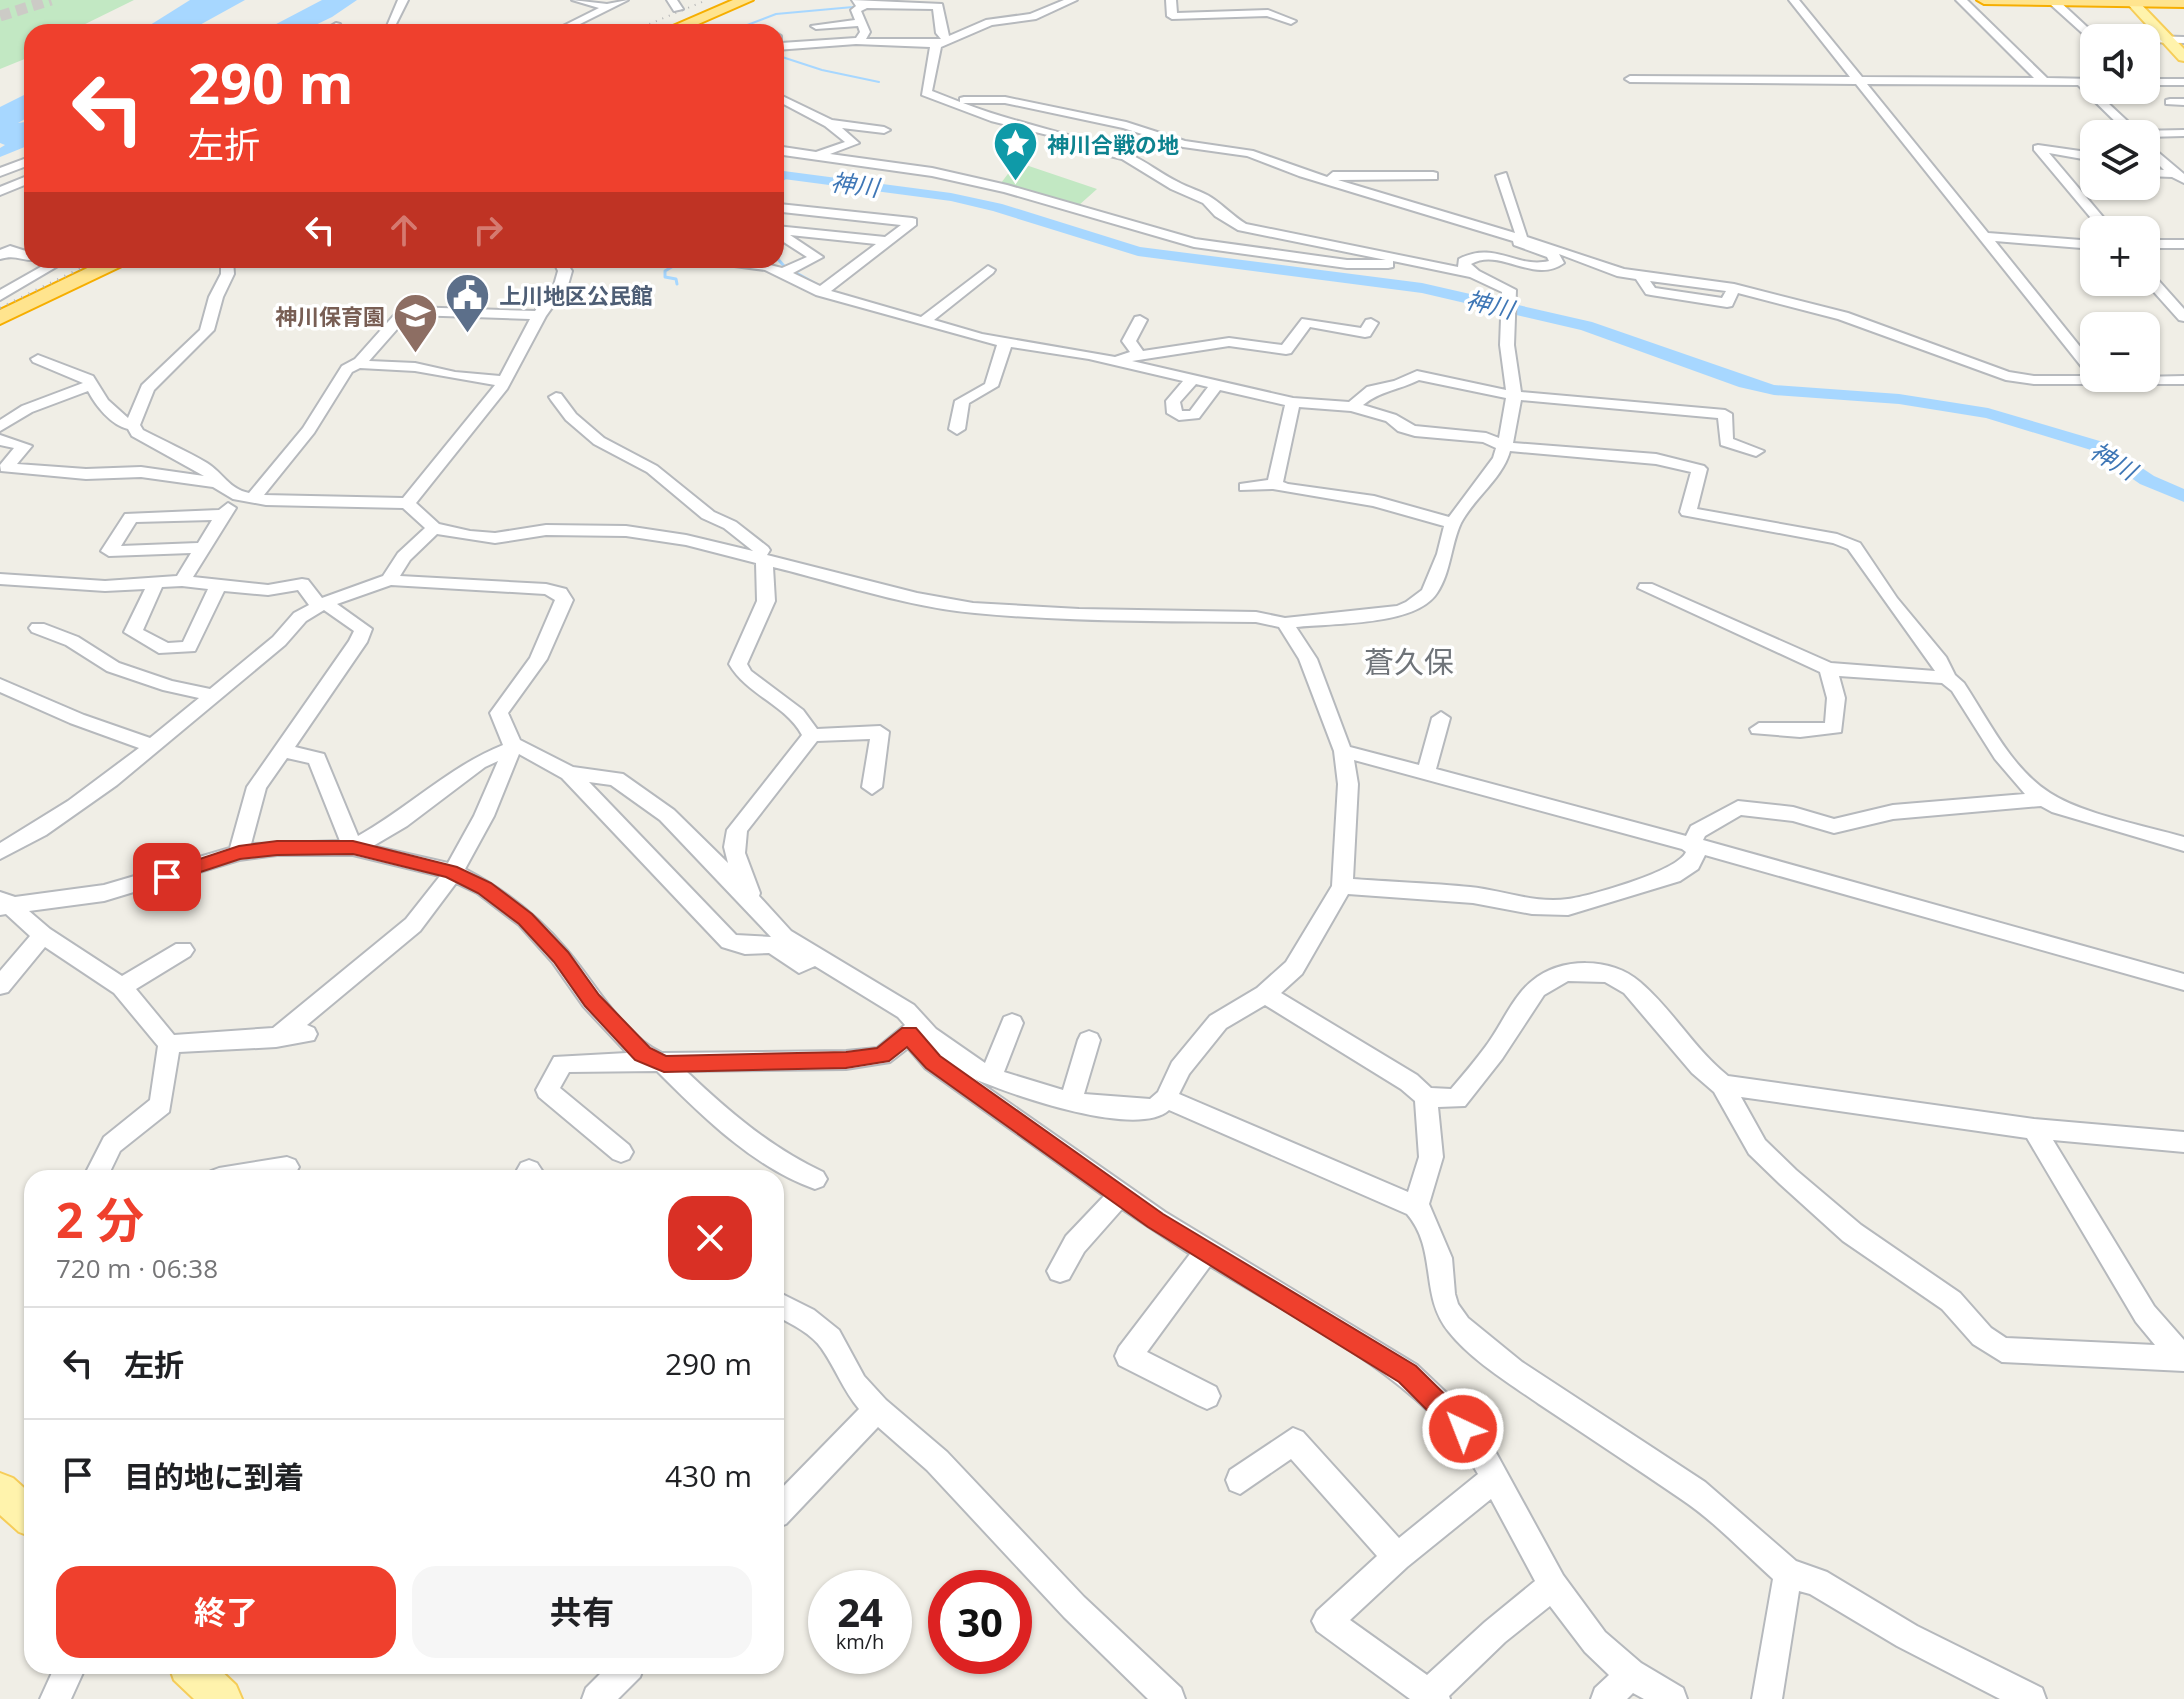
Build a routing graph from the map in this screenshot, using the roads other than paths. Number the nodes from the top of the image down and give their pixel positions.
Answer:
1 (403, 0) edge
2 (577, 0) edge
3 (623, 0) edge
4 (746, 0) edge
5 (1072, 0) edge
6 (1171, 0) edge
7 (1794, 0) edge
8 (1961, 0) edge
9 (1984, 0) edge
10 (2131, 1) edge
11 (861, 2) edge
12 (2054, 2) edge
13 (884, 3) edge
14 (936, 3) edge
15 (2184, 3) edge
16 (609, 7) junction
17 (1291, 21) dead end
18 (862, 23) junction
19 (393, 24) edge
20 (573, 24) edge
21 (687, 24) edge
22 (816, 26) dead end
23 (2080, 27) edge
24 (2160, 39) edge
25 (2166, 39) junction
26 (2184, 40) edge
27 (860, 41) junction
28 (943, 42) junction
29 (819, 44) dead end
30 (2184, 57) edge
31 (1630, 79) dead end
32 (1859, 80) junction
33 (2043, 81) junction
34 (2080, 81) edge
35 (2160, 82) edge
36 (2184, 82) edge
37 (932, 95) junction
38 (784, 100) edge
39 (2170, 102) dead end
40 (2184, 102) edge
41 (2105, 104) edge
42 (2122, 120) edge
43 (829, 123) junction
44 (884, 130) dead end
45 (2184, 133) edge
46 (2160, 134) edge
47 (784, 151) edge
48 (2080, 155) edge
49 (809, 156) junction
50 (2160, 157) edge
51 (24, 163) edge
52 (0, 172) edge
53 (2177, 172) edge
54 (1433, 176) dead end
55 (1502, 176) dead end
56 (1317, 177) junction
57 (24, 181) edge
58 (0, 191) edge
59 (2080, 197) edge
60 (2082, 200) edge
61 (784, 208) edge
62 (2096, 216) edge
63 (784, 232) edge
64 (784, 236) edge
65 (1986, 237) junction
66 (1519, 238) junction
67 (887, 241) junction
68 (2080, 244) edge
69 (2160, 244) edge
70 (2184, 244) edge
71 (24, 254) edge
72 (0, 255) edge
73 (1428, 264) junction
74 (44, 268) edge
75 (103, 268) edge
76 (228, 268) edge
77 (563, 268) edge
78 (772, 268) edge
79 (988, 270) dead end
80 (782, 273) junction
81 (1474, 274) junction
82 (0, 278) edge
83 (22, 284) junction
84 (2160, 290) edge
85 (821, 292) junction
86 (0, 296) edge
87 (539, 315) junction
88 (2184, 317) edge
89 (0, 318) edge
90 (1140, 320) dead end
91 (923, 322) junction
92 (1371, 323) dead end
93 (1005, 343) junction
94 (1139, 355) junction
95 (2080, 356) edge
96 (38, 359) dead end
97 (1109, 360) junction
98 (360, 362) junction
99 (1193, 378) junction
100 (2080, 378) edge
101 (2160, 379) edge
102 (2184, 380) edge
103 (503, 381) junction
104 (1218, 383) junction
105 (92, 385) junction
106 (1514, 393) junction
107 (556, 397) dead end
108 (1293, 402) junction
109 (1352, 407) junction
110 (133, 425) junction
111 (0, 427) edge
112 (957, 429) dead end
113 (0, 440) edge
114 (1504, 446) junction
115 (1756, 451) dead end
116 (217, 483) junction
117 (1275, 484) junction
118 (1246, 487) dead end
119 (246, 497) junction
120 (407, 503) junction
121 (220, 515) junction
122 (1453, 523) junction
123 (434, 528) junction
124 (201, 548) junction
125 (760, 558) junction
126 (0, 579) edge
127 (389, 580) junction
128 (182, 581) junction
129 (156, 583) junction
130 (218, 585) junction
131 (1646, 588) dead end
132 (321, 604) junction
133 (1285, 623) junction
134 (38, 628) dead end
135 (1828, 669) junction
136 (1947, 678) junction
137 (0, 685) edge
138 (212, 695) junction
139 (1441, 718) dead end
140 (1759, 729) dead end
141 (811, 735) junction
142 (153, 746) junction
143 (513, 746) junction
144 (283, 750) junction
145 (1343, 751) junction
146 (1426, 772) junction
147 (569, 773) junction
148 (872, 787) dead end
149 (2041, 799) junction
150 (2184, 844) edge
151 (1694, 847) junction
152 (353, 848) junction
153 (0, 852) edge
154 (239, 853) junction
155 (451, 871) junction
156 (1342, 886) junction
157 (3, 903) edge
158 (753, 905) junction
159 (43, 935) junction
160 (183, 950) dead end
161 (815, 956) junction
162 (2184, 982) edge
163 (0, 986) edge
164 (122, 987) junction
165 (1265, 994) junction
166 (1012, 1023) dead end
167 (913, 1031) junction
168 (306, 1034) dead end
169 (276, 1038) junction
170 (1089, 1040) dead end
171 (169, 1044) junction
172 (664, 1064) junction
173 (991, 1076) junction
174 (1722, 1085) junction
175 (1426, 1097) junction
176 (1166, 1098) junction
177 (1071, 1100) junction
178 (2034, 1129) junction
179 (2184, 1142) edge
180 (621, 1152) dead end
181 (287, 1167) dead end
182 (99, 1170) edge
183 (268, 1170) edge
184 (815, 1179) dead end
185 (1120, 1195) junction
186 (1416, 1207) junction
187 (1207, 1251) junction
188 (1060, 1271) dead end
189 (784, 1307) edge
190 (2183, 1358) edge
191 (1207, 1396) dead end
192 (877, 1409) junction
193 (1496, 1477) junction
194 (1240, 1480) dead end
195 (0, 1491) edge
196 (784, 1506) edge
197 (24, 1512) edge
198 (1397, 1557) junction
199 (1788, 1573) junction
200 (1553, 1585) junction
201 (67, 1674) edge
202 (196, 1674) edge
203 (621, 1674) edge
204 (1630, 1674) junction
205 (2014, 1695) edge
206 (1432, 1696) edge
207 (55, 1699) edge
208 (222, 1699) edge
209 (597, 1699) edge
210 (1170, 1699) edge
211 (1606, 1699) edge
212 (1672, 1699) edge
213 (1767, 1699) edge

1 - 19 street
2 - 16 street
3 - 16 street
4 - 21 highway
5 - 28 street
6 - 17 street
7 - 32 street
8 - 33 street
9 - 12 highway
10 - 12 highway
10 - 15 highway
10 - 25 main road
11 - 13 street
11 - 18 street
12 - 23 street
13 - 14 street
14 - 28 street
16 - 20 street
18 - 22 street
18 - 27 street
24 - 25 street
25 - 26 street
25 - 30 main road
27 - 28 street
27 - 29 street
28 - 37 street
31 - 32 street
32 - 33 street
32 - 65 street
33 - 34 street
35 - 36 street
37 - 56 street
37 - 73 street
38 - 43 street
39 - 40 street
41 - 42 street
43 - 44 street
43 - 49 street
45 - 46 street
47 - 49 street
48 - 59 street
49 - 73 street
50 - 53 street
51 - 52 street
54 - 56 street
55 - 66 street
56 - 66 street
57 - 58 street
60 - 62 street
61 - 67 street
63 - 67 street
64 - 80 street
65 - 68 street
65 - 95 street
66 - 81 street
66 - 100 street
67 - 85 street
69 - 70 street
71 - 72 street
73 - 81 street
74 - 83 street
75 - 89 highway
76 - 110 street
77 - 87 street
78 - 80 street
79 - 91 street
80 - 85 street
81 - 106 street
82 - 83 street
83 - 86 street
84 - 88 street
85 - 91 street
87 - 98 street
87 - 103 street
90 - 94 street
91 - 93 street
92 - 94 street
93 - 97 street
93 - 112 street
94 - 97 street
96 - 105 street
97 - 99 street
98 - 103 street
98 - 119 street
99 - 104 street
99 - 104 street
101 - 102 street
103 - 120 street
104 - 108 street
105 - 110 street
105 - 111 street
106 - 109 street
106 - 114 street
106 - 115 street
107 - 125 street
108 - 109 street
108 - 117 street
109 - 114 street
110 - 116 street
113 - 116 street
114 - 122 street
114 - 136 street
116 - 119 street
117 - 118 street
117 - 122 street
119 - 120 street
119 - 121 street
120 - 123 street
121 - 124 street
121 - 124 street
122 - 133 street
123 - 125 street
123 - 127 street
124 - 128 street
125 - 133 street
125 - 141 street
126 - 129 street
127 - 132 street
127 - 143 street
128 - 129 street
128 - 130 street
129 - 130 street
130 - 132 street
131 - 135 street
132 - 138 street
132 - 144 street
133 - 145 street
134 - 138 street
135 - 136 street
135 - 140 street
136 - 149 street
137 - 142 street
138 - 142 street
139 - 146 street
141 - 148 street
141 - 158 street
142 - 153 street
143 - 147 street
143 - 152 street
143 - 155 street
144 - 152 street
144 - 154 street
145 - 146 street
145 - 156 street
146 - 151 street
147 - 158 street
147 - 161 street
149 - 150 street
149 - 151 street
151 - 156 street
151 - 162 street
152 - 154 street
152 - 155 street
154 - 157 street
155 - 169 street
155 - 172 street
156 - 165 street
157 - 159 street
158 - 161 street
159 - 163 street
159 - 164 street
160 - 164 street
161 - 167 street
164 - 171 street
165 - 175 street
165 - 176 street
166 - 173 street
167 - 172 street
167 - 173 street
167 - 185 street
168 - 169 street
169 - 171 street
170 - 177 street
171 - 182 street
172 - 180 street
172 - 184 street
173 - 177 street
174 - 175 street
174 - 178 street
174 - 190 street
175 - 186 street
176 - 177 street
176 - 186 street
178 - 179 street
178 - 190 street
181 - 183 street
185 - 187 street
185 - 188 street
186 - 199 street
187 - 191 street
187 - 193 street
189 - 192 street
192 - 196 street
192 - 210 street
193 - 198 street
193 - 200 street
194 - 198 street
195 - 197 main road
198 - 206 street
199 - 205 street
199 - 213 street
200 - 204 street
200 - 206 street
201 - 207 street
202 - 208 main road
203 - 209 street
204 - 211 street
204 - 212 street

